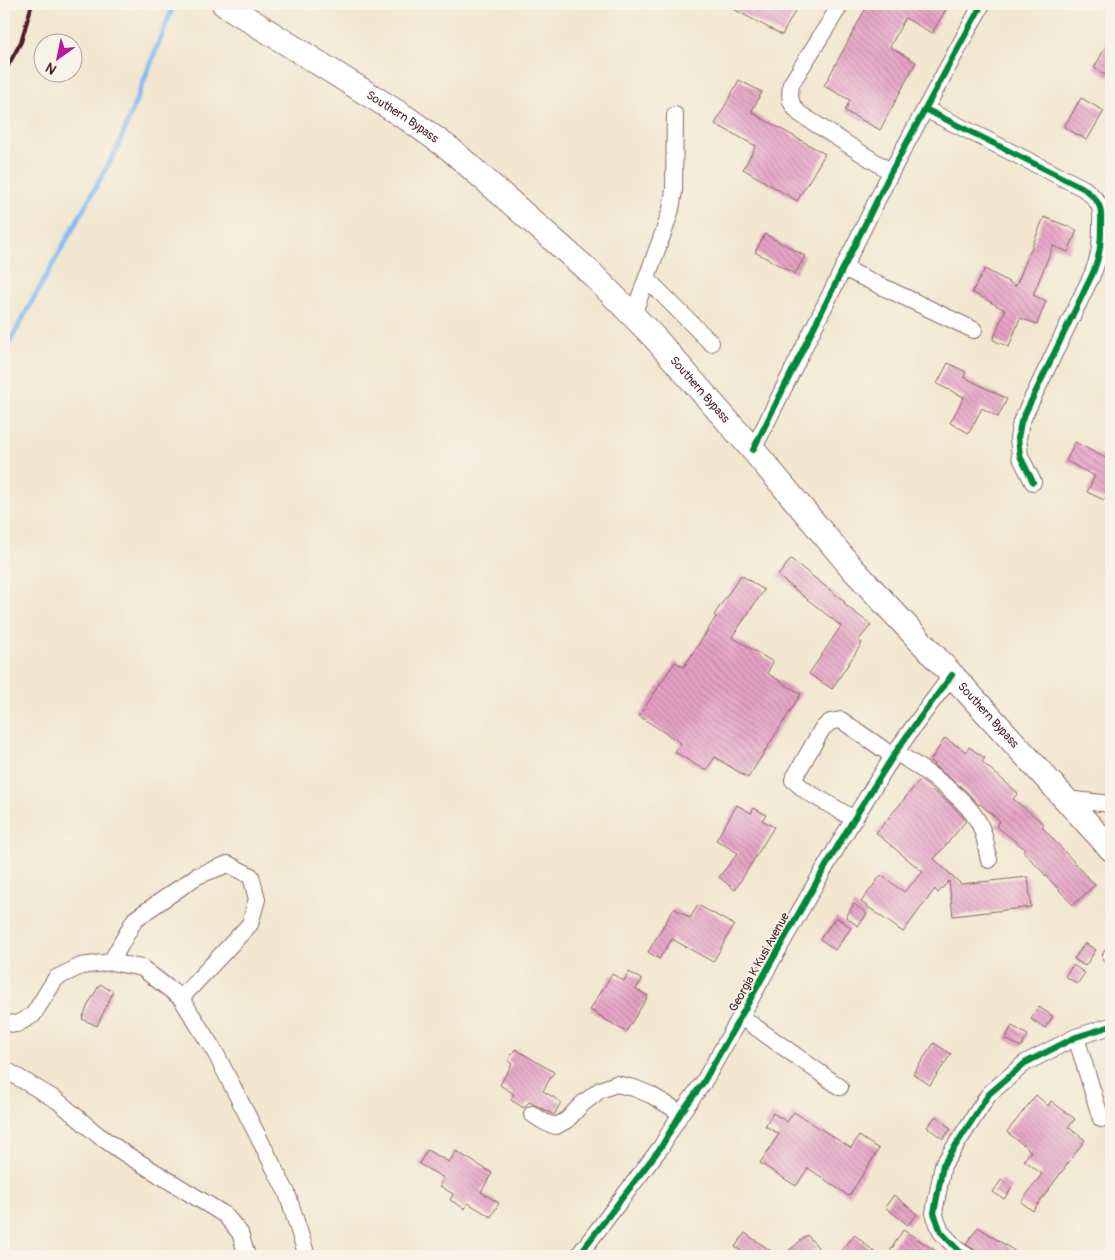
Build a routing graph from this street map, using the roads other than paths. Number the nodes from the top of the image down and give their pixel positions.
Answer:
1 (224, 4) edge
2 (841, 4) edge
3 (982, 4) edge
4 (925, 109) junction
5 (675, 115) dead end
6 (891, 172) junction
7 (843, 268) junction
8 (647, 279) junction
9 (634, 315) junction
10 (974, 330) dead end
11 (711, 343) dead end
12 (753, 450) junction
13 (1033, 482) dead end
14 (952, 675) junction
15 (894, 754) junction
16 (1066, 799) junction
17 (1111, 804) edge
18 (854, 819) junction
19 (1111, 849) edge
20 (989, 860) dead end
21 (111, 962) junction
22 (181, 998) junction
23 (741, 1017) junction
24 (4, 1023) edge
25 (1111, 1026) edge
26 (1076, 1037) junction
27 (4, 1068) edge
28 (840, 1087) dead end
29 (682, 1113) junction
30 (532, 1114) dead end
31 (1101, 1119) dead end
32 (247, 1256) edge
33 (307, 1256) edge
34 (578, 1256) edge
35 (967, 1256) edge

1 - 9 highway, Southern Bypass
2 - 6 street
3 - 4 street
4 - 6 street
4 - 13 street
5 - 8 street
6 - 7 street
7 - 10 street
7 - 12 street
8 - 9 street
8 - 11 street
9 - 12 highway, Southern Bypass
12 - 14 highway, Southern Bypass
14 - 15 street, Georgia K Kusi Avenue
14 - 16 highway, Southern Bypass
15 - 18 street, Georgia K Kusi Avenue
15 - 18 street
15 - 20 street
16 - 17 street
16 - 19 highway, Southern Bypass
18 - 23 street, Georgia K Kusi Avenue
21 - 22 street
21 - 22 street
21 - 24 street
22 - 33 street
23 - 28 street
23 - 29 street, Georgia K Kusi Avenue
25 - 26 street
26 - 31 street
26 - 35 street
27 - 32 street
29 - 30 street
29 - 34 street, Georgia K Kusi Avenue

